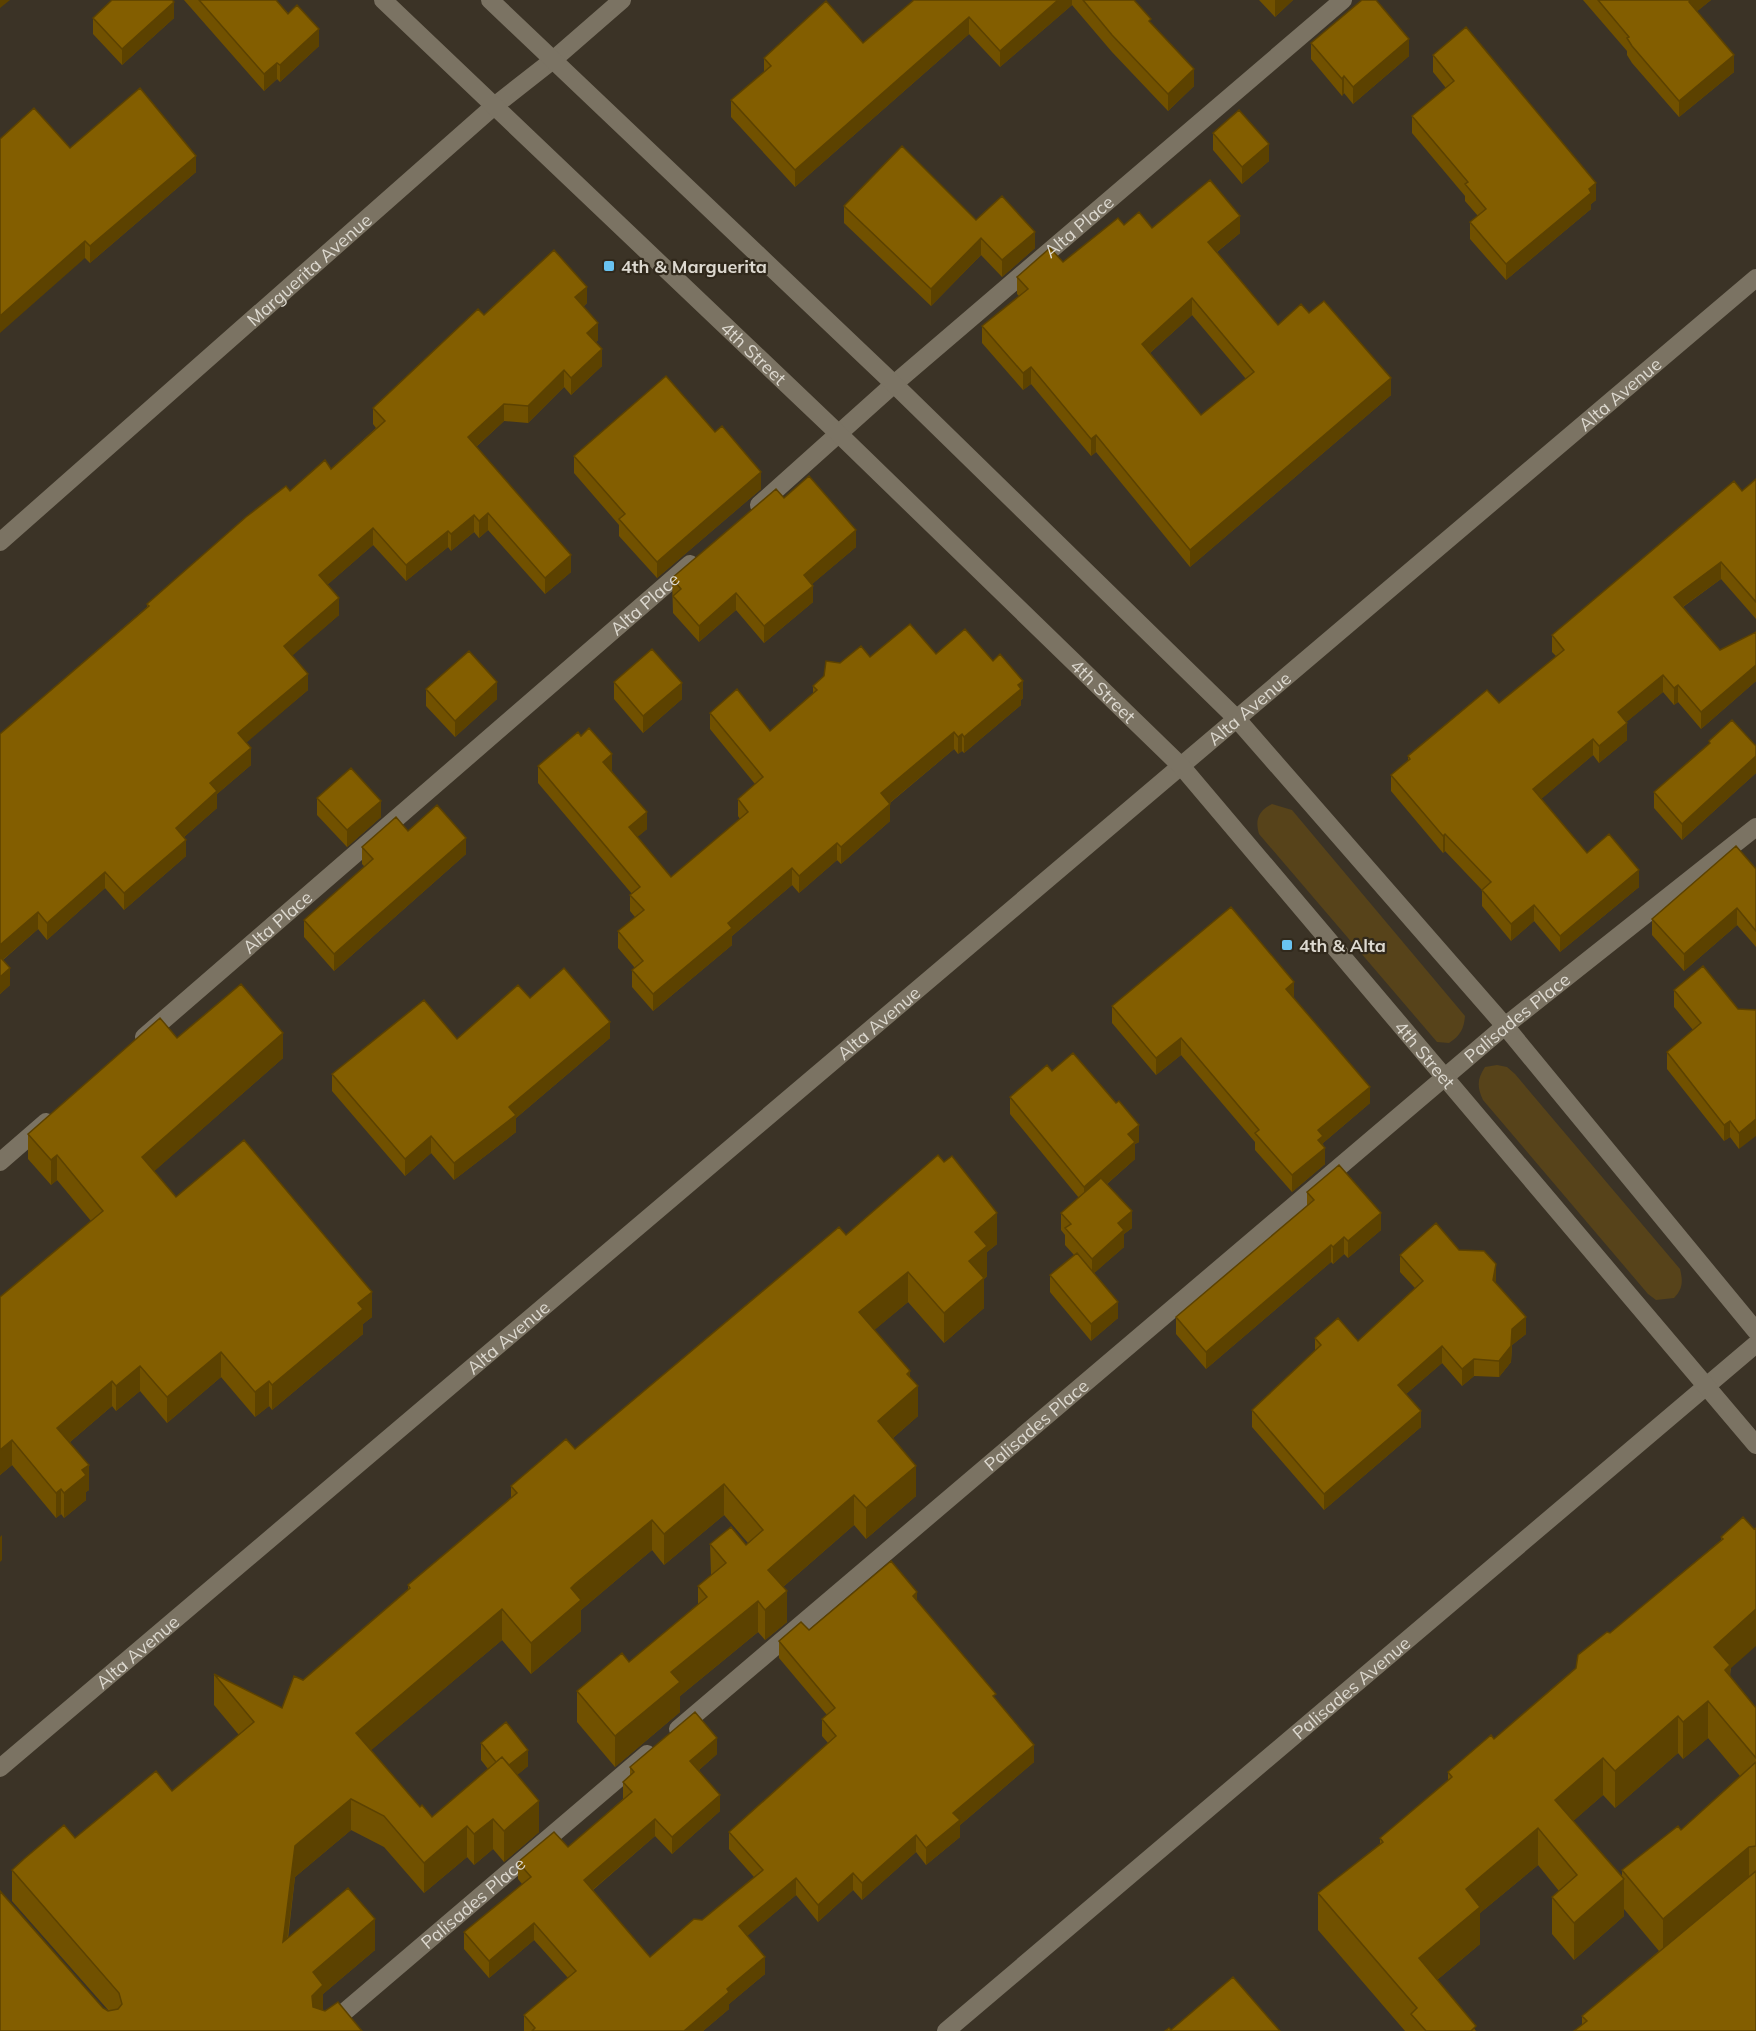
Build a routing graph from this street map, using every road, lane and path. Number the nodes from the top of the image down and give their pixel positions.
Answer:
1 (383, 0) edge
2 (490, 0) edge
3 (622, 0) edge
4 (1343, 0) edge
5 (553, 60) junction
6 (493, 106) junction
7 (1756, 278) edge
8 (894, 384) junction
9 (840, 435) junction
10 (749, 513) edge
11 (0, 542) edge
12 (704, 552) edge
13 (1236, 718) junction
14 (1182, 766) junction
15 (1756, 827) edge
16 (1505, 1026) junction
17 (126, 1053) edge
18 (1443, 1079) junction
19 (63, 1108) edge
20 (0, 1162) edge
21 (1756, 1331) edge
22 (1756, 1344) edge
23 (1706, 1386) junction
24 (1756, 1445) edge
25 (0, 1768) edge
26 (322, 2031) edge
27 (946, 2031) edge

1 - 6 street, 4th Street
2 - 5 street
3 - 5 street, Marguerita Avenue
4 - 8 street, Alta Place
5 - 6 street, Marguerita Avenue
5 - 8 street
6 - 9 street, 4th Street
6 - 11 street, Marguerita Avenue
7 - 13 street, Alta Avenue
8 - 9 street, Alta Place
8 - 13 street
9 - 10 street, Alta Place
9 - 14 street, 4th Street
12 - 17 street, Alta Place
13 - 14 street, Alta Avenue
13 - 16 street
14 - 18 street, 4th Street
14 - 25 street, Alta Avenue
15 - 16 street, Palisades Place
16 - 18 street, Palisades Place
16 - 21 street
18 - 23 street, 4th Street
18 - 26 street, Palisades Place
19 - 20 street
22 - 23 street, Palisades Avenue
23 - 24 street, 4th Street
23 - 27 street, Palisades Avenue

